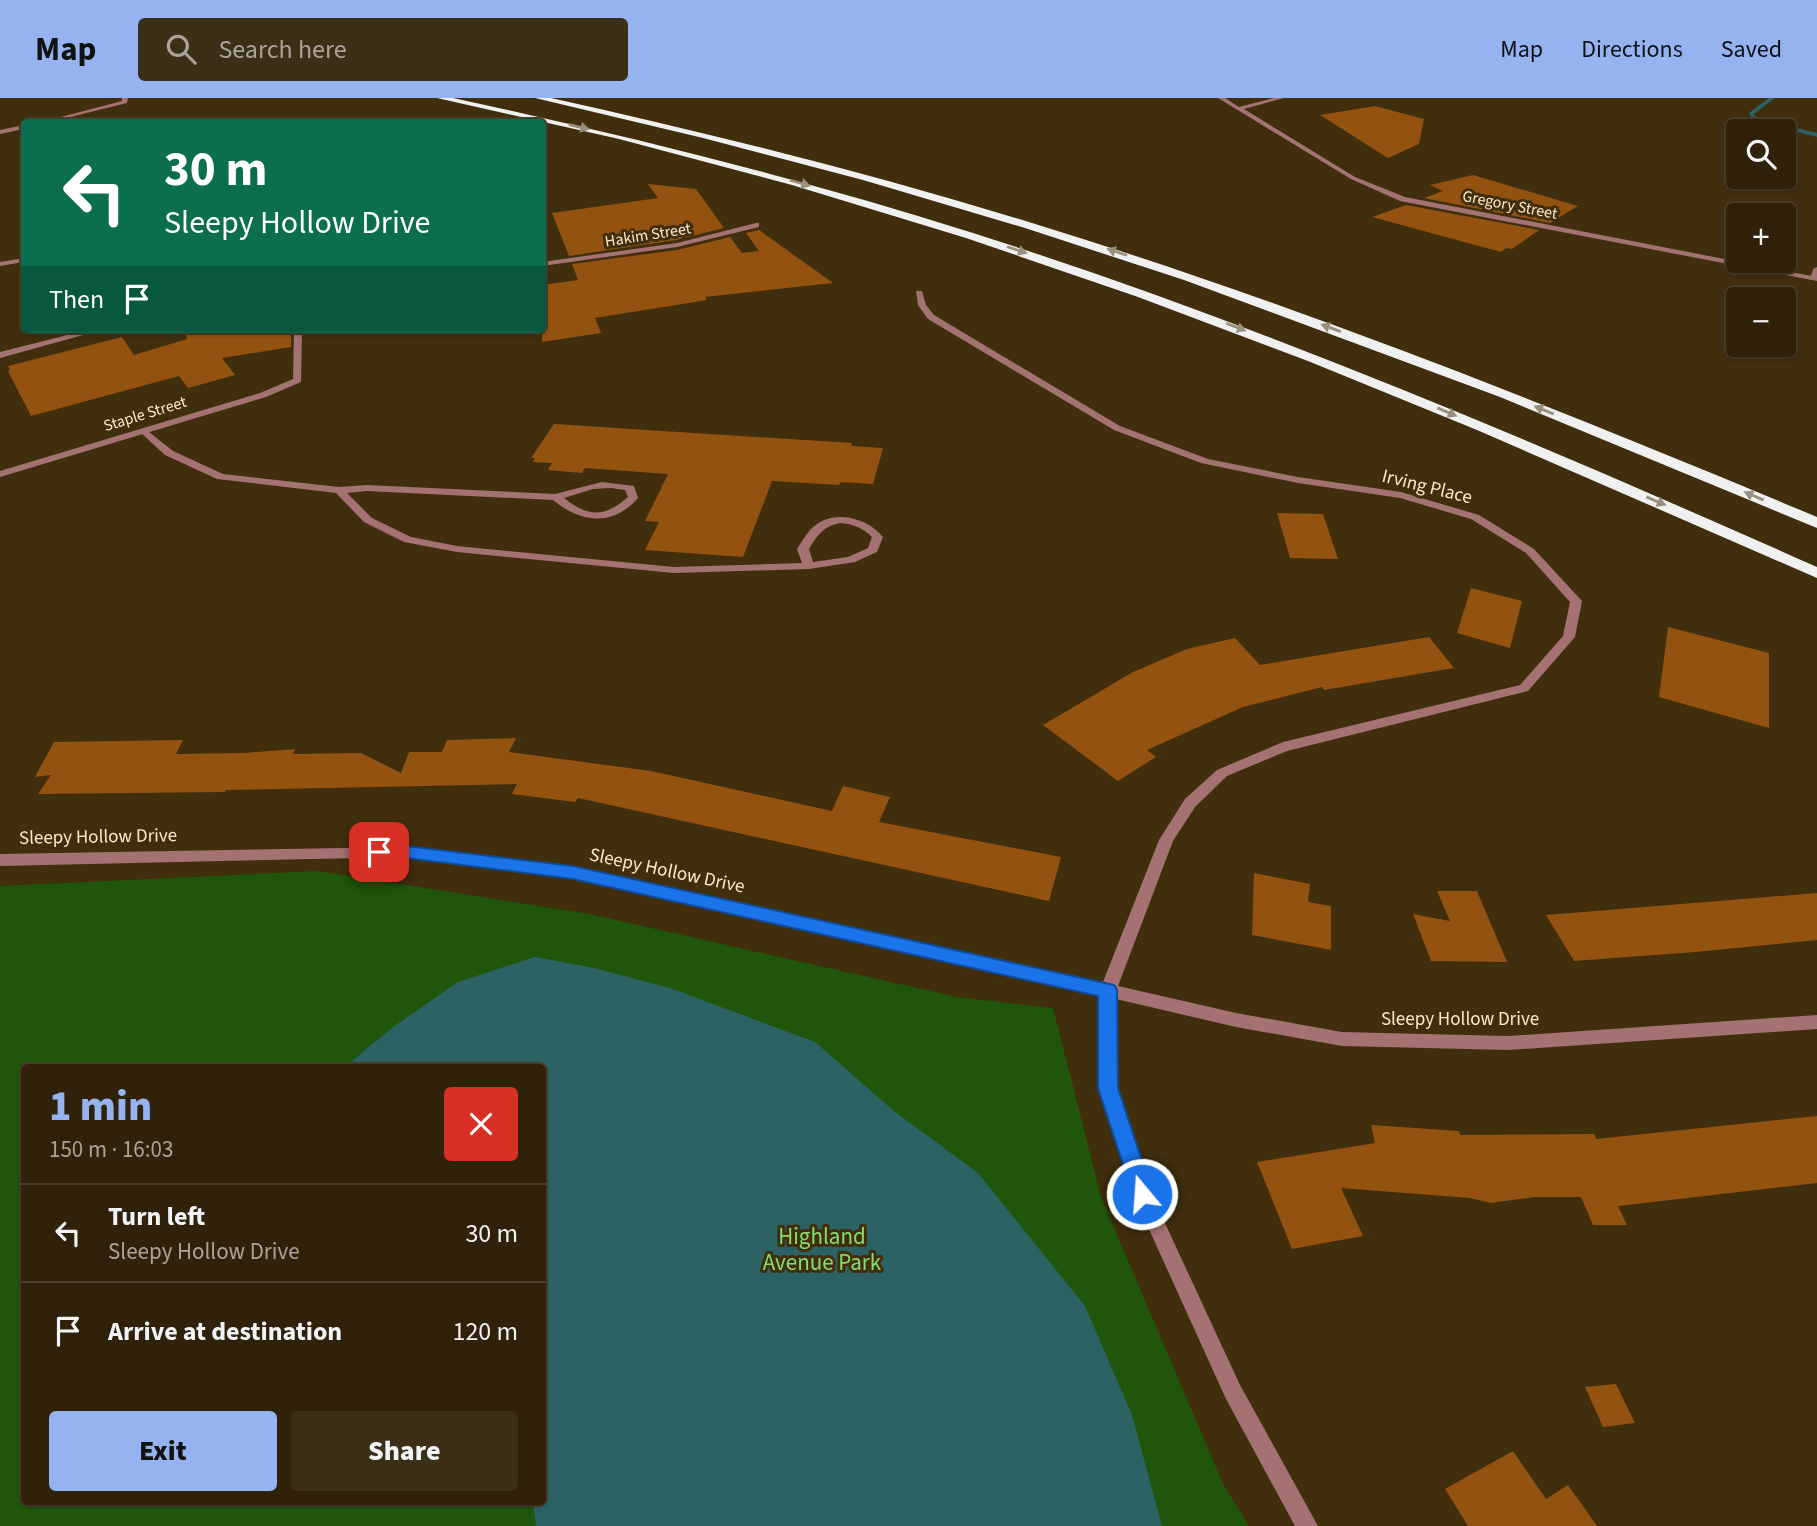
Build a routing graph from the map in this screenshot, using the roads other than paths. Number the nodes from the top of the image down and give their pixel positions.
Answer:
1 (125, 98) edge
2 (441, 98) edge
3 (539, 98) edge
4 (1221, 98) edge
5 (1281, 98) edge
6 (1237, 109) junction
7 (59, 119) edge
8 (541, 119) edge
9 (546, 120) edge
10 (21, 128) edge
11 (0, 132) edge
12 (756, 225) dead end
13 (21, 260) edge
14 (546, 263) edge
15 (0, 264) edge
16 (1817, 269) edge
17 (1815, 278) edge
18 (919, 293) dead end
19 (85, 333) edge
20 (298, 333) edge
21 (0, 355) edge
22 (144, 430) junction
23 (0, 474) edge
24 (339, 490) junction
25 (555, 497) junction
26 (1817, 523) edge
27 (809, 566) junction
28 (1817, 573) edge
29 (0, 860) edge
30 (1108, 990) junction
31 (1817, 1022) edge
32 (1307, 1526) edge

1 - 7 street
2 -> 8 highway
26 -> 3 highway
4 - 6 street, Gregory Street
5 - 6 street
6 - 17 street, Gregory Street
9 -> 28 highway
10 - 11 street
12 - 14 street, Hakim Street
13 - 15 street
16 - 17 street
18 - 30 street, Irving Place
19 - 21 street
20 - 22 street, Staple Street
22 - 23 street, Staple Street
22 - 24 street
24 - 25 street
24 - 27 street
25 - 25 street
27 - 27 street
29 - 30 street, Sleepy Hollow Drive
30 - 31 street, Sleepy Hollow Drive
30 - 32 street

